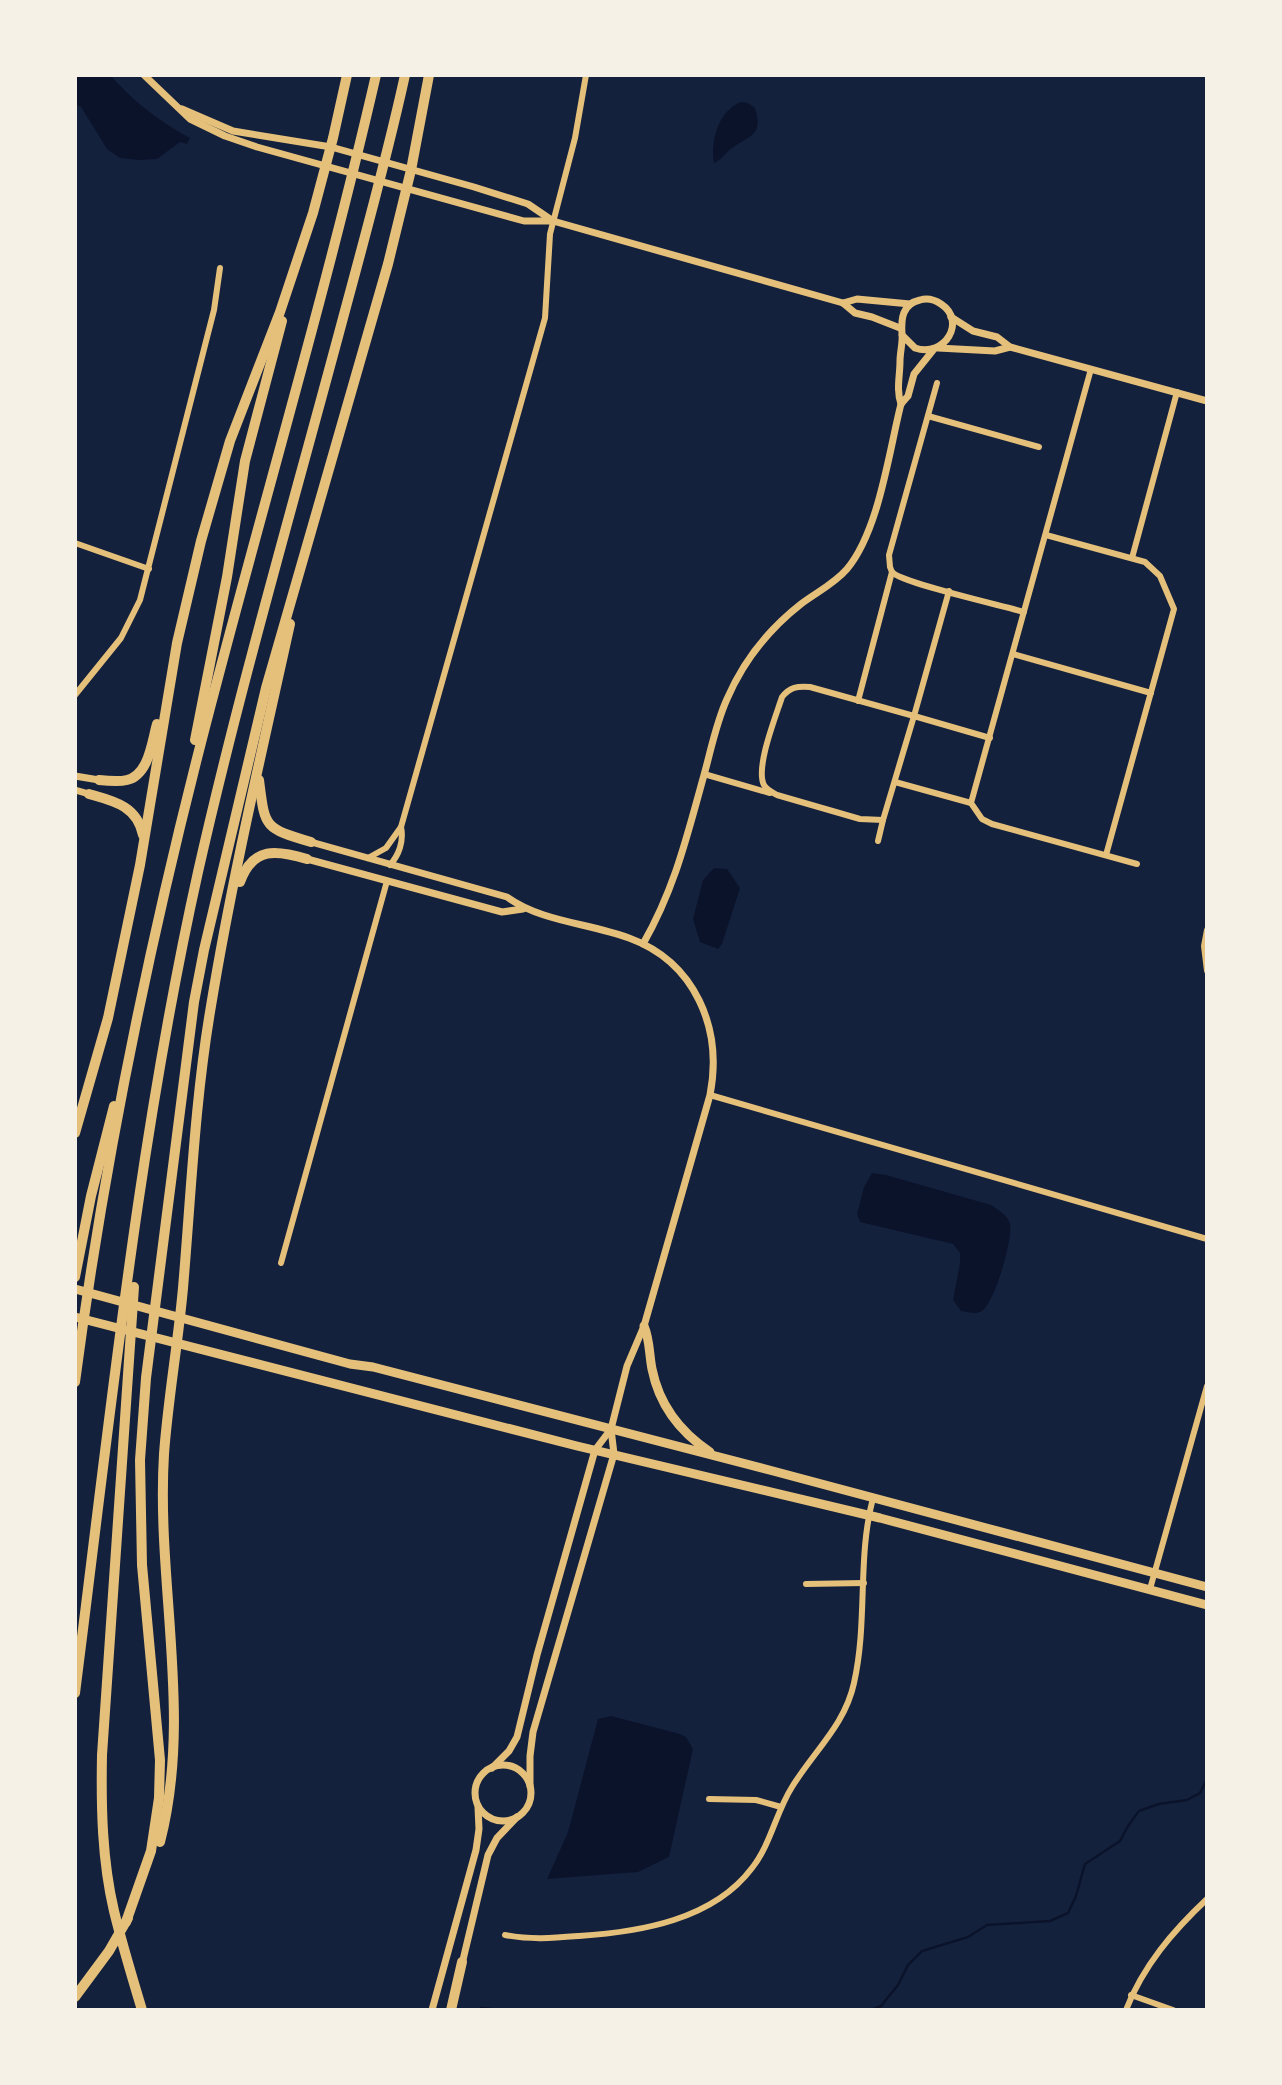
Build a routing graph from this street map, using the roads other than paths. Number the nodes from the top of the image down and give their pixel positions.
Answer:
1 (144, 75) edge
2 (347, 75) edge
3 (376, 75) edge
4 (405, 75) edge
5 (429, 75) edge
6 (586, 75) edge
7 (175, 106) junction
8 (331, 147) junction
9 (326, 166) junction
10 (411, 170) junction
11 (406, 190) junction
12 (553, 221) junction
13 (297, 264) junction
14 (220, 268) dead end
15 (843, 303) junction
16 (910, 304) junction
17 (951, 317) junction
18 (901, 331) junction
19 (1010, 347) junction
20 (936, 349) junction
21 (1091, 369) junction
22 (937, 383) dead end
23 (1177, 392) junction
24 (1207, 401) edge
25 (901, 404) junction
26 (928, 416) junction
27 (1039, 447) dead end
28 (1046, 534) junction
29 (75, 543) edge
30 (305, 555) junction
31 (1132, 558) junction
32 (149, 569) junction
33 (892, 572) junction
34 (949, 591) junction
35 (1024, 612) junction
36 (1013, 654) junction
37 (171, 677) junction
38 (1151, 693) junction
39 (75, 695) edge
40 (858, 701) junction
41 (914, 716) junction
42 (989, 738) junction
43 (258, 770) junction
44 (704, 774) junction
45 (75, 776) edge
46 (99, 780) joint
47 (895, 782) junction
48 (75, 790) edge
49 (89, 794) joint
50 (777, 795) junction
51 (971, 803) junction
52 (883, 820) junction
53 (401, 827) junction
54 (878, 841) dead end
55 (311, 842) joint
56 (1106, 855) junction
57 (368, 858) junction
58 (173, 859) junction
59 (307, 859) joint
60 (1137, 864) dead end
61 (140, 865) junction
62 (390, 865) junction
63 (387, 881) junction
64 (524, 909) junction
65 (1207, 930) edge
66 (643, 944) junction
67 (220, 956) junction
68 (1207, 971) edge
69 (145, 985) junction
70 (710, 1095) junction
71 (75, 1133) edge
72 (137, 1212) junction
73 (1207, 1239) edge
74 (281, 1263) dead end
75 (75, 1277) edge
76 (75, 1289) edge
77 (75, 1317) edge
78 (179, 1318) junction
79 (644, 1326) junction
80 (175, 1343) junction
81 (75, 1382) edge
82 (1207, 1386) edge
83 (611, 1429) junction
84 (595, 1450) junction
85 (614, 1454) junction
86 (717, 1456) junction
87 (873, 1498) junction
88 (868, 1515) junction
89 (1154, 1573) junction
90 (864, 1583) junction
91 (806, 1584) dead end
92 (1207, 1587) edge
93 (1150, 1589) junction
94 (1207, 1605) edge
95 (75, 1693) edge
96 (492, 1768) junction
97 (530, 1786) junction
98 (709, 1799) dead end
99 (478, 1807) junction
100 (781, 1807) junction
101 (517, 1817) junction
102 (1207, 1899) edge
103 (126, 1922) junction
104 (505, 1935) dead end
105 (462, 1962) junction
106 (1131, 1995) junction
107 (75, 1997) edge
108 (142, 2010) edge
109 (432, 2010) edge
110 (445, 2010) edge
111 (451, 2010) edge
112 (1126, 2010) edge
113 (1173, 2010) edge

1 - 7 street
2 - 8 highway
3 - 58 highway
4 - 72 highway
5 - 10 highway
6 - 12 street
7 - 8 street
7 - 9 street
8 - 9 highway
8 - 10 street
9 - 11 street
9 - 13 highway
10 - 11 highway
10 - 12 street
11 - 12 street
11 - 30 highway
12 - 15 street
12 - 53 street
13 - 37 highway
13 - 58 highway
14 - 32 street
15 - 16 street
15 - 18 street
16 - 17 street
16 - 18 street
17 - 19 street
17 - 20 street
18 - 20 street
18 - 25 street
19 - 20 street
19 - 21 street
20 - 25 street
21 - 23 street
21 - 28 street
22 - 26 street
23 - 24 street
23 - 31 street
25 - 44 street
26 - 27 street
26 - 33 street
28 - 31 street
28 - 35 street
29 - 32 street
30 - 43 highway
30 - 103 highway
31 - 38 street
32 - 39 street
33 - 34 street
33 - 40 street
34 - 35 street
34 - 41 street
35 - 36 street
36 - 38 street
36 - 42 street
37 - 46 highway
37 - 61 highway
38 - 56 street
40 - 41 street
40 - 50 street
41 - 42 street
41 - 47 street
42 - 51 street
43 - 55 highway
43 - 67 highway
44 - 50 street
44 - 66 street
45 - 46 street
47 - 51 street
47 - 52 street
48 - 49 street
49 - 61 highway
50 - 52 street
51 - 56 street
52 - 54 street
53 - 57 street
53 - 62 street
55 - 57 street
56 - 60 street
57 - 62 street
58 - 69 highway
59 - 63 street
59 - 67 highway
61 - 71 highway
62 - 64 street
63 - 64 street
63 - 74 street
64 - 66 street
65 - 68 street
66 - 70 street
67 - 78 highway
69 - 75 highway
69 - 81 highway
70 - 73 street
70 - 79 street
72 - 95 highway
72 - 108 highway
76 - 78 main road
77 - 80 main road
78 - 80 highway
78 - 83 main road
79 - 83 street
79 - 86 main road
80 - 84 main road
80 - 103 highway
82 - 89 street
83 - 84 street
83 - 85 street
83 - 86 main road
84 - 85 main road
84 - 96 street
85 - 88 main road
85 - 97 street
86 - 87 main road
87 - 88 street
87 - 89 main road
88 - 90 street
88 - 93 main road
89 - 92 main road
89 - 93 street
90 - 91 street
90 - 100 street
93 - 94 main road
96 - 97 street
96 - 99 street
97 - 101 street
98 - 100 street
99 - 101 street
99 - 109 street
100 - 104 street
101 - 105 street
102 - 106 street
103 - 107 highway
105 - 110 street
105 - 111 highway
106 - 112 street
106 - 113 street

